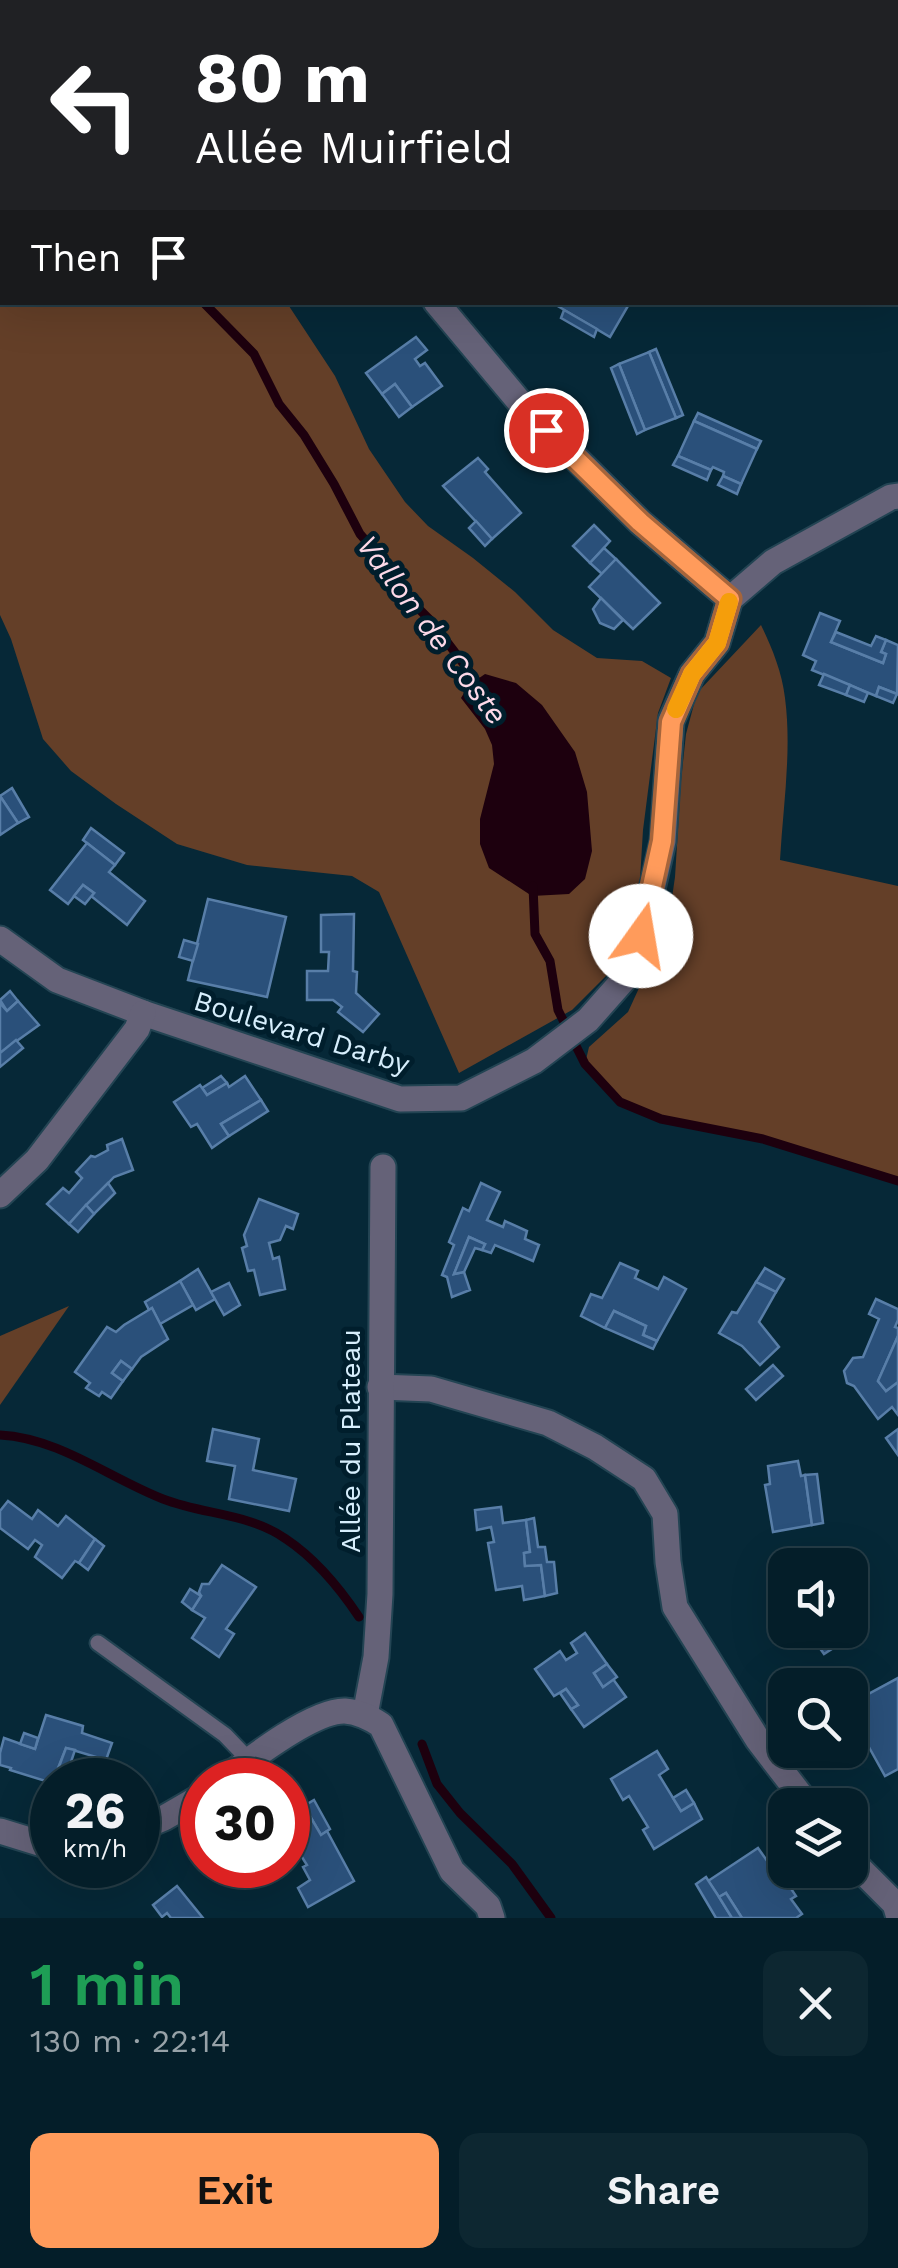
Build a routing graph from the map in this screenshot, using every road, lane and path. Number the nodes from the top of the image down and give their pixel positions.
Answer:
1 (439, 305) edge
2 (898, 496) edge
3 (730, 599) junction
4 (0, 939) edge
5 (143, 1013) junction
6 (383, 1167) dead end
7 (0, 1195) edge
8 (380, 1387) junction
9 (98, 1643) dead end
10 (366, 1715) junction
11 (247, 1758) edge
12 (252, 1758) edge
13 (795, 1788) edge
14 (0, 1831) edge
15 (30, 1840) edge
16 (868, 1877) edge
17 (897, 1907) edge
18 (492, 1918) edge

1 - 3 street
2 - 3 street
3 - 5 street, Boulevard Darby
4 - 5 street, Boulevard Darby
5 - 7 street
6 - 8 street, Allée du Plateau
8 - 10 street, Allée du Plateau
8 - 13 street
9 - 11 lane
10 - 12 street
10 - 18 street
14 - 15 street
16 - 17 street

